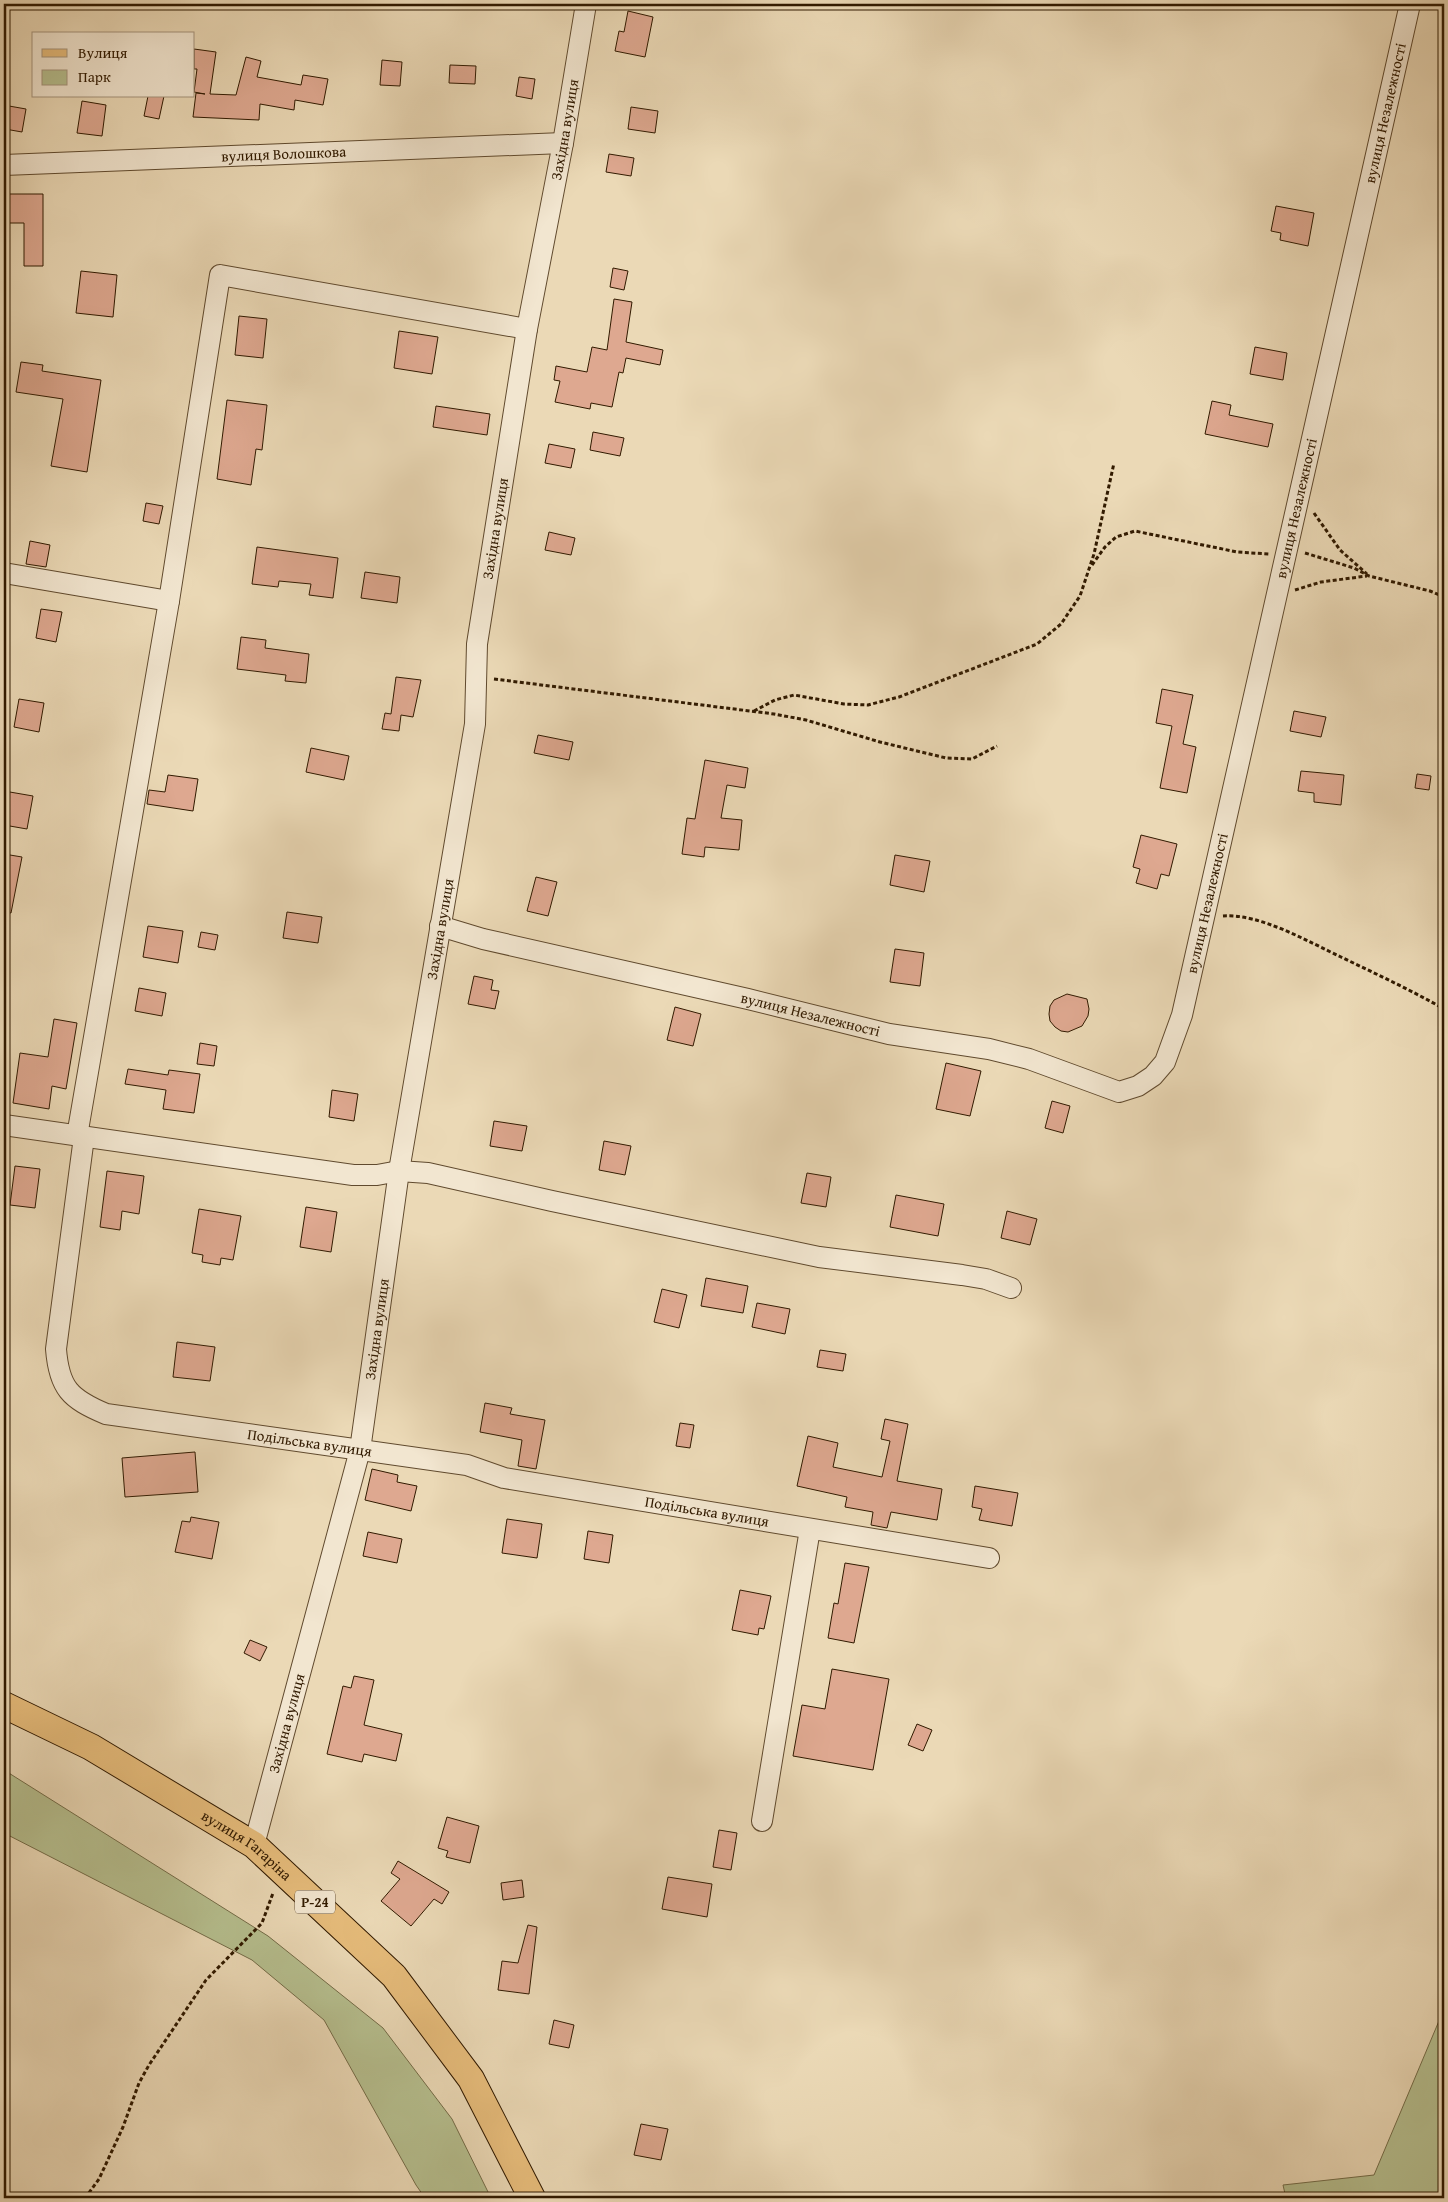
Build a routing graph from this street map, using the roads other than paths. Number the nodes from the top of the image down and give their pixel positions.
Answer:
1 (586, 4) edge
2 (1410, 4) edge
3 (563, 143) junction
4 (4, 165) edge
5 (527, 329) junction
6 (4, 573) edge
7 (169, 601) junction
8 (440, 926) junction
9 (4, 1125) edge
10 (80, 1137) junction
11 (399, 1171) junction
12 (1011, 1288) dead end
13 (360, 1450) junction
14 (810, 1529) junction
15 (989, 1558) dead end
16 (4, 1706) edge
17 (762, 1821) dead end
18 (254, 1845) junction
19 (532, 2198) edge

1 - 3 street, Західна вулиця
2 - 8 street, вулиця Незалежності
3 - 4 street, вулиця Волошкова
3 - 5 street, Західна вулиця
5 - 7 street, Подільська вулиця
5 - 8 street, Західна вулиця
6 - 7 street
7 - 10 street, Подільська вулиця
8 - 11 street, Західна вулиця
9 - 10 street
10 - 11 street
10 - 13 street, Подільська вулиця
11 - 12 street
11 - 13 street, Західна вулиця
13 - 14 street, Подільська вулиця
13 - 18 street, Західна вулиця
14 - 15 street, Подільська вулиця
14 - 17 street
16 - 18 main road, вулиця Гагаріна / Р-24
18 - 19 main road, вулиця Гагаріна / Р-24

